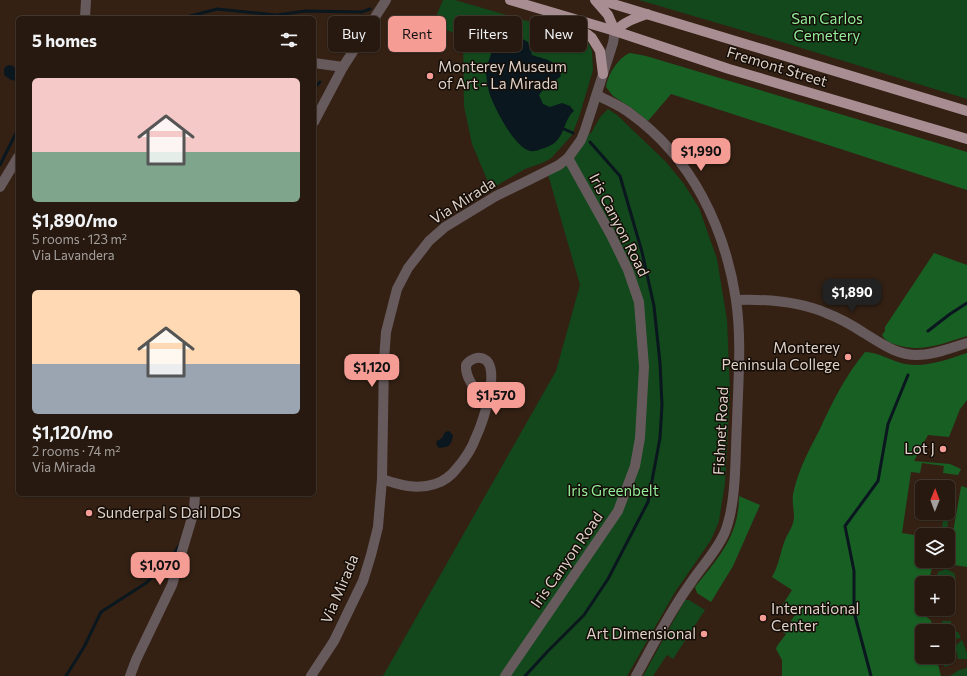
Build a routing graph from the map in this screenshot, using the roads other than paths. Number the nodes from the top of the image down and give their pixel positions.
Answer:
1 (86, 0) edge
2 (386, 0) edge
3 (510, 0) edge
4 (595, 0) edge
5 (600, 0) edge
6 (555, 13) junction
7 (647, 14) junction
8 (85, 16) edge
9 (615, 31) junction
10 (316, 64) edge
11 (343, 67) junction
12 (603, 74) junction
13 (596, 95) junction
14 (967, 111) edge
15 (316, 118) edge
16 (967, 139) edge
17 (568, 158) junction
18 (16, 160) edge
19 (0, 187) edge
20 (736, 300) junction
21 (967, 343) edge
22 (487, 403) dead end
23 (382, 479) junction
24 (195, 496) edge
25 (130, 676) edge
26 (311, 676) edge
27 (505, 676) edge
28 (636, 676) edge

1 - 8 street
2 - 11 street
3 - 6 main road, Fremont Street
4 - 9 main road
5 - 7 main road, Fremont Street
6 - 9 main road, Fremont Street
6 - 12 main road
7 - 9 main road
7 - 14 main road, Fremont Street
9 - 12 street, Via Mirada
9 - 16 main road, Fremont Street
10 - 11 street
11 - 15 street
12 - 13 street, Via Mirada
13 - 17 street, Via Mirada
13 - 20 street, Fishnet Road
17 - 23 street, Via Mirada
17 - 27 street, Iris Canyon Road
18 - 19 street
20 - 21 street
20 - 28 street, Fishnet Road
22 - 23 street
23 - 26 street, Via Mirada
24 - 25 street

